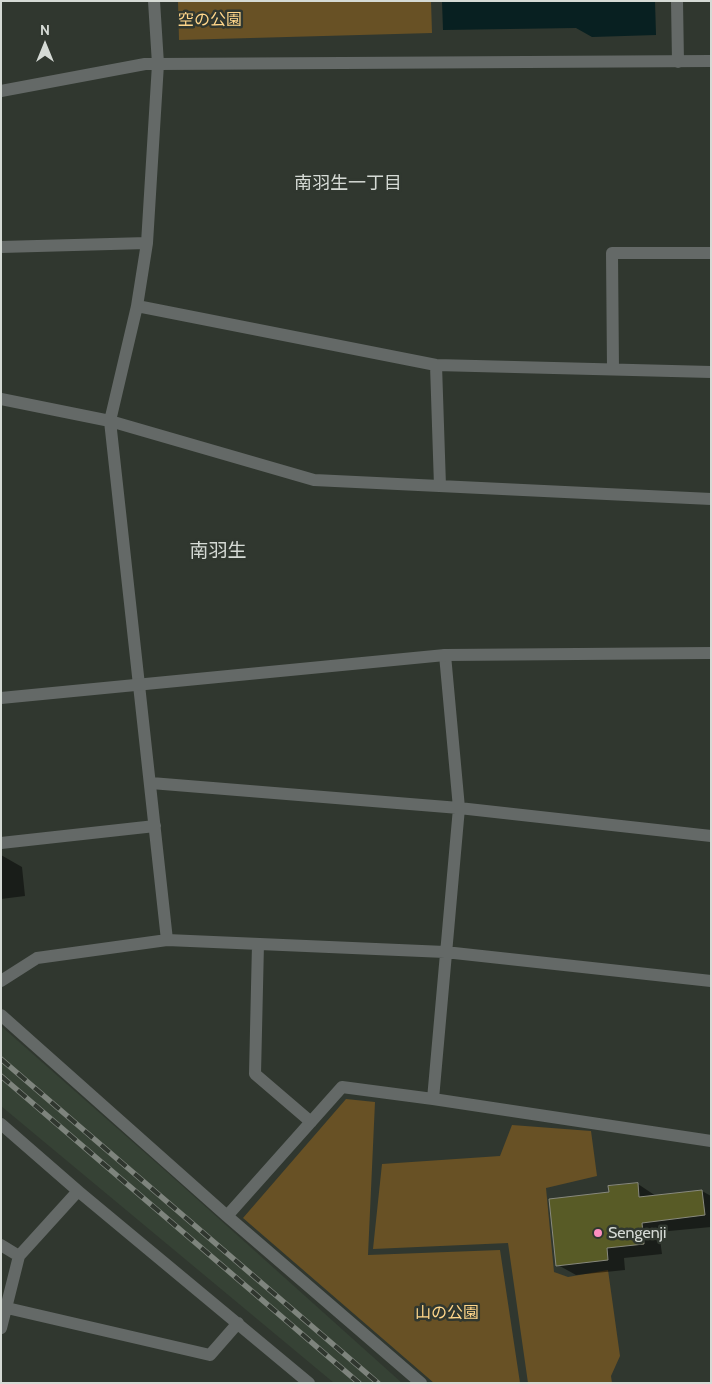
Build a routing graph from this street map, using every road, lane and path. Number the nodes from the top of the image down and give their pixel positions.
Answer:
1 (154, 1) edge
2 (677, 1) edge
3 (711, 61) edge
4 (678, 62) junction
5 (158, 64) junction
6 (1, 91) edge
7 (147, 243) junction
8 (1, 247) edge
9 (711, 253) edge
10 (137, 306) junction
11 (436, 365) junction
12 (613, 369) junction
13 (711, 372) edge
14 (1, 399) edge
15 (110, 421) junction
16 (440, 486) junction
17 (711, 499) edge
18 (711, 653) edge
19 (445, 655) junction
20 (138, 685) junction
21 (1, 698) edge
22 (151, 783) junction
23 (459, 808) junction
24 (156, 826) junction
25 (711, 836) edge
26 (1, 843) edge
27 (167, 940) junction
28 (258, 944) junction
29 (445, 952) junction
30 (1, 981) edge
31 (711, 981) edge
32 (1, 1015) edge
33 (433, 1099) junction
34 (310, 1122) junction
35 (1, 1124) edge
36 (711, 1141) edge
37 (78, 1191) junction
38 (227, 1216) junction
39 (1, 1245) edge
40 (19, 1256) junction
41 (6, 1308) junction
42 (238, 1323) junction
43 (1, 1328) edge
44 (309, 1383) edge
45 (421, 1383) edge

1 - 5 street
2 - 4 street
3 - 4 street
4 - 5 street
5 - 6 street
5 - 7 street
7 - 8 street
7 - 10 street
9 - 12 street
10 - 11 street
10 - 15 street
11 - 12 street
11 - 16 street
12 - 13 street
14 - 15 street
15 - 16 street
15 - 20 street
16 - 17 street
18 - 19 street
19 - 20 street
19 - 23 street
20 - 21 street
20 - 22 street
22 - 23 street
22 - 24 street
23 - 25 street
23 - 29 street
24 - 26 street
24 - 27 street
27 - 28 street
27 - 30 street
28 - 29 street
28 - 34 street
29 - 31 street
29 - 33 street
32 - 38 street
33 - 34 street
33 - 36 street
34 - 38 street
35 - 37 street
37 - 40 street
37 - 42 street
38 - 45 street
39 - 40 street
40 - 41 street
41 - 42 street
41 - 43 street
42 - 44 street

